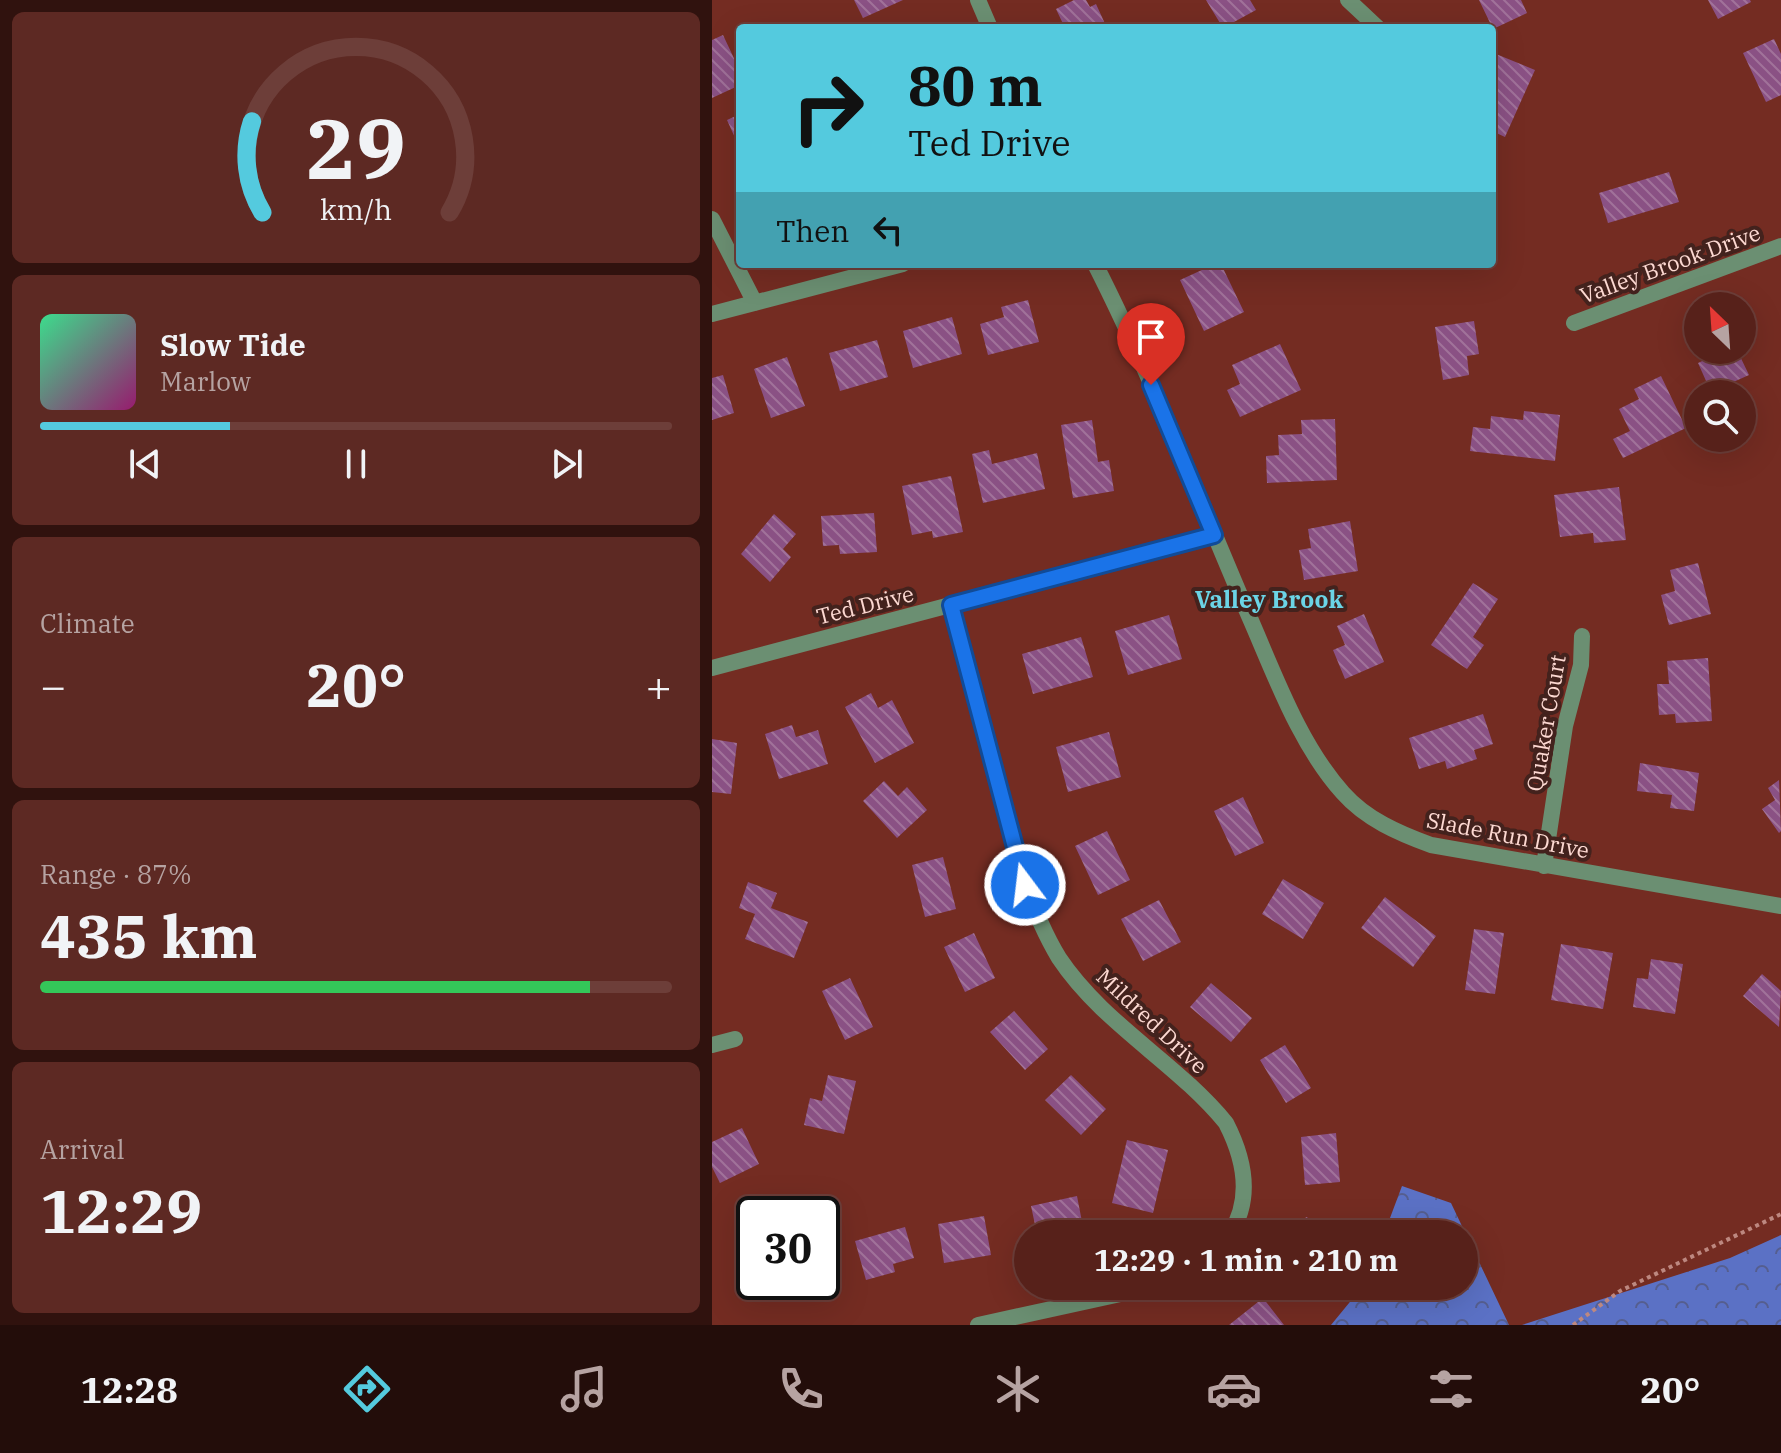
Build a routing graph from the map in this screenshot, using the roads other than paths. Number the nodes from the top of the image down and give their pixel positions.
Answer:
1 (978, 0) edge
2 (1348, 0) edge
3 (988, 24) edge
4 (1374, 24) edge
5 (712, 219) edge
6 (1781, 246) edge
7 (736, 266) edge
8 (737, 268) edge
9 (888, 268) edge
10 (1097, 268) edge
11 (755, 303) junction
12 (712, 314) edge
13 (1574, 323) dead end
14 (1214, 535) junction
15 (951, 605) junction
16 (1582, 636) dead end
17 (712, 668) edge
18 (1544, 866) junction
19 (1781, 906) edge
20 (735, 1039) dead end
21 (712, 1045) edge
22 (1236, 1220) edge
23 (1093, 1300) edge
24 (978, 1325) edge

1 - 3 street
2 - 4 street
5 - 7 street
6 - 13 street, Valley Brook Drive
8 - 11 street
9 - 11 street
10 - 14 street, Slade Run Drive
11 - 12 street
14 - 15 street, Ted Drive
14 - 18 street, Slade Run Drive
15 - 17 street, Ted Drive
15 - 22 street, Mildred Drive
16 - 18 street, Quaker Court
18 - 19 street, Slade Run Drive
20 - 21 street
23 - 24 street

